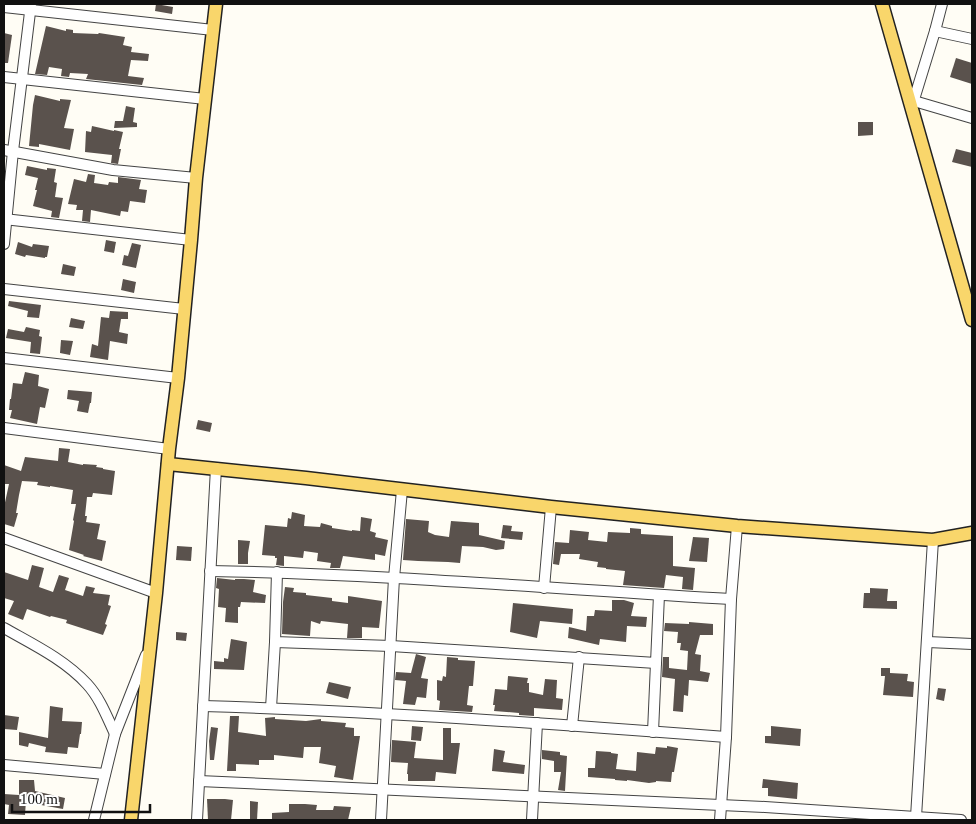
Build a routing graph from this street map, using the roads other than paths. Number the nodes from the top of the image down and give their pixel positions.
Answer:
1 (216, 4) edge
2 (882, 4) edge
3 (942, 4) edge
4 (4, 7) edge
5 (30, 7) edge
6 (213, 30) junction
7 (935, 31) junction
8 (972, 40) edge
9 (4, 77) edge
10 (22, 79) junction
11 (204, 98) junction
12 (913, 103) junction
13 (972, 118) edge
14 (8, 151) edge
15 (196, 178) junction
16 (5, 220) edge
17 (191, 240) junction
18 (4, 244) edge
19 (4, 289) edge
20 (184, 310) junction
21 (972, 320) edge
22 (4, 358) edge
23 (178, 378) junction
24 (4, 428) edge
25 (169, 449) junction
26 (168, 464) junction
27 (216, 468) junction
28 (402, 490) junction
29 (551, 508) junction
30 (737, 526) junction
31 (972, 534) edge
32 (4, 538) edge
33 (933, 540) junction
34 (210, 571) junction
35 (277, 572) junction
36 (394, 578) junction
37 (544, 588) junction
38 (156, 593) junction
39 (659, 595) junction
40 (731, 599) junction
41 (4, 628) edge
42 (274, 642) junction
43 (928, 642) junction
44 (150, 644) junction
45 (972, 644) edge
46 (391, 646) junction
47 (579, 657) junction
48 (656, 663) junction
49 (203, 706) junction
50 (271, 708) junction
51 (386, 714) junction
52 (537, 724) junction
53 (572, 726) junction
54 (654, 732) junction
55 (115, 734) junction
56 (726, 738) junction
57 (4, 765) edge
58 (105, 774) junction
59 (199, 781) junction
60 (383, 789) junction
61 (533, 796) junction
62 (721, 805) junction
63 (916, 817) junction
64 (94, 820) edge
65 (131, 820) edge
66 (197, 820) edge
67 (381, 820) edge
68 (532, 820) edge
69 (720, 820) edge
70 (961, 820) edge

1 - 6 main road
2 - 12 main road
3 - 7 street
4 - 5 street
5 - 6 street
5 - 10 street
6 - 11 main road
7 - 8 street
7 - 12 street
9 - 10 street
10 - 11 street
10 - 14 street
11 - 15 main road
12 - 13 street
12 - 21 main road
14 - 15 street
14 - 16 street
15 - 17 main road
16 - 17 street
16 - 18 street
17 - 20 main road
19 - 20 street
20 - 23 main road
22 - 23 street
23 - 25 main road
24 - 25 street
25 - 26 main road
26 - 27 main road
26 - 38 main road
27 - 28 main road
27 - 34 street
28 - 29 main road
28 - 36 street
29 - 30 main road
29 - 37 street
30 - 33 main road
30 - 40 street
31 - 33 main road
32 - 38 street
33 - 43 street
34 - 35 street
34 - 49 street
35 - 36 street
35 - 42 street
36 - 37 street
36 - 46 street
37 - 39 street
38 - 44 main road
39 - 40 street
39 - 48 street
40 - 56 street
41 - 55 street
42 - 46 street
42 - 50 street
43 - 45 street
43 - 63 street
44 - 55 street
44 - 65 main road
46 - 47 street
46 - 51 street
47 - 48 street
47 - 53 street
48 - 54 street
49 - 50 street
49 - 59 street
50 - 51 street
51 - 52 street
51 - 60 street
52 - 53 street
52 - 61 street
53 - 54 street
54 - 56 street
55 - 58 street
56 - 62 street
57 - 58 street
58 - 64 street
59 - 60 street
59 - 66 street
60 - 61 street
60 - 67 street
61 - 62 street
61 - 68 street
62 - 63 street
62 - 69 street
63 - 70 street

